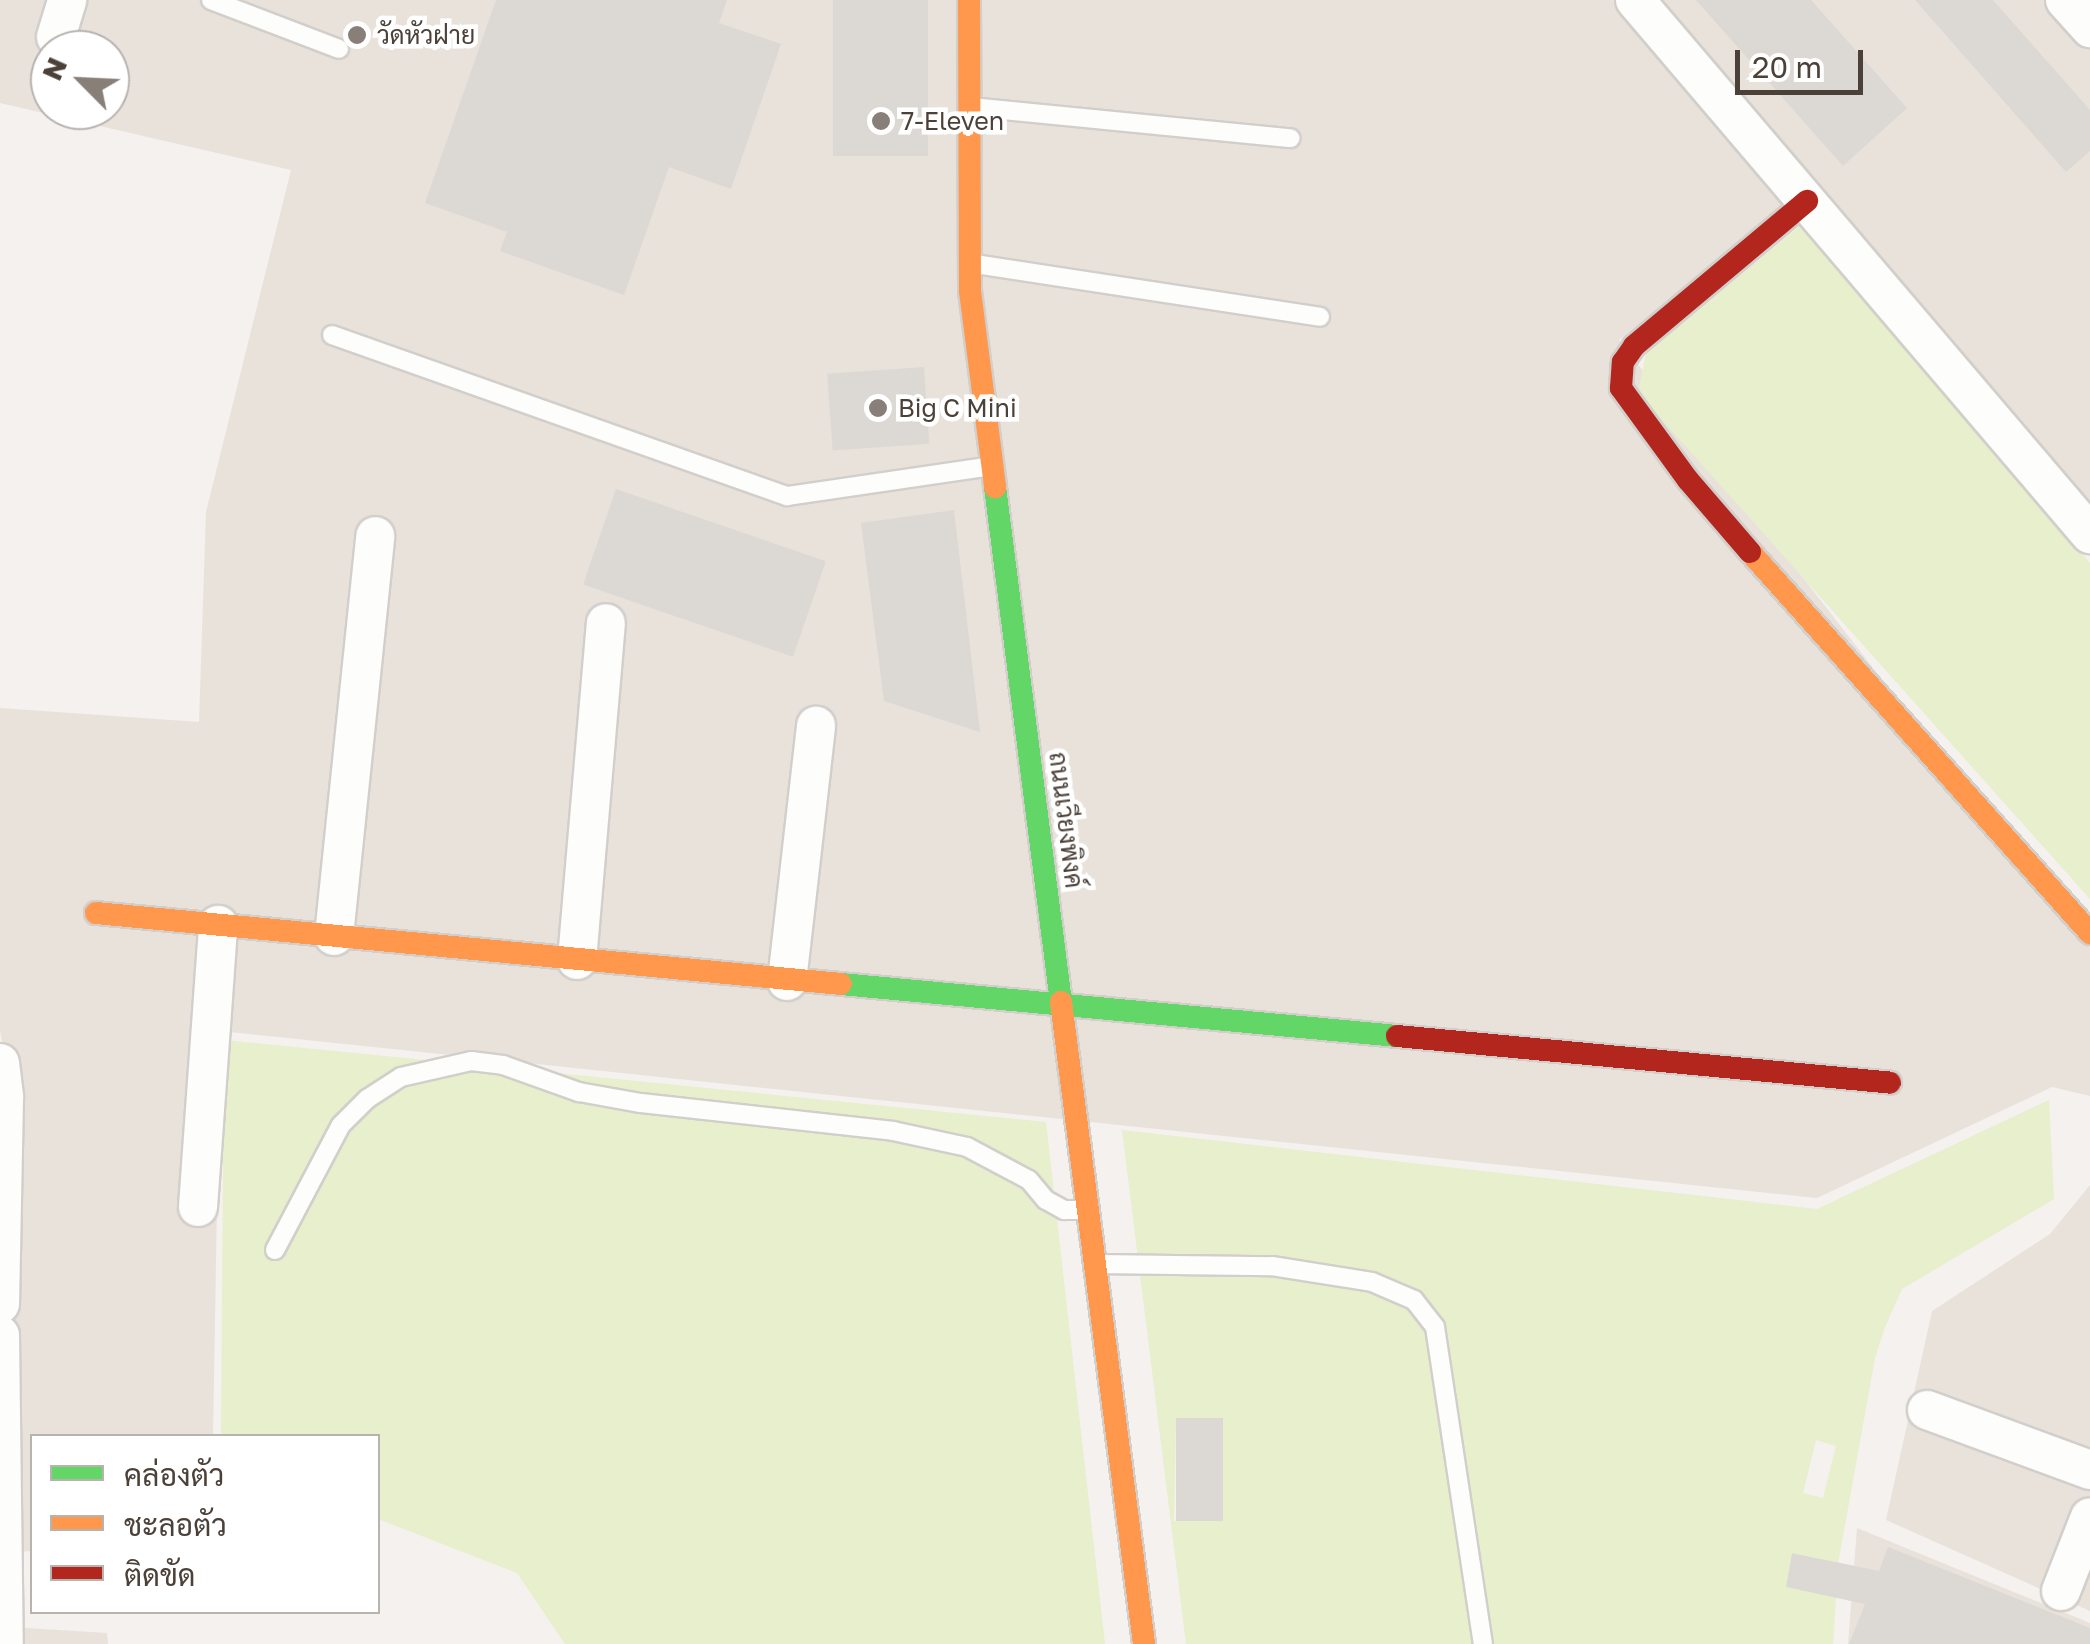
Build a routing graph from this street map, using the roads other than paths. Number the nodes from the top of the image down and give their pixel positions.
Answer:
1 (67, 0) edge
2 (210, 0) edge
3 (970, 0) edge
4 (1635, 0) edge
5 (2065, 0) edge
6 (2090, 28) edge
7 (58, 30) edge
8 (339, 49) dead end
9 (966, 106) junction
10 (1290, 138) dead end
11 (1807, 201) junction
12 (970, 263) junction
13 (1320, 316) dead end
14 (332, 335) dead end
15 (993, 466) junction
16 (2090, 534) edge
17 (375, 536) dead end
18 (606, 623) dead end
19 (816, 726) dead end
20 (96, 912) dead end
21 (218, 924) junction
22 (2090, 933) edge
23 (334, 936) junction
24 (577, 960) junction
25 (787, 981) junction
26 (1062, 1002) junction
27 (0, 1063) edge
28 (1890, 1082) dead end
29 (198, 1207) dead end
30 (1090, 1210) junction
31 (275, 1250) dead end
32 (1096, 1264) junction
33 (0, 1304) edge
34 (0, 1335) edge
35 (1927, 1410) dead end
36 (2090, 1470) edge
37 (2090, 1517) edge
38 (2061, 1590) dead end
39 (4, 1644) edge
40 (1144, 1644) edge
41 (1483, 1644) edge

1 - 7 street
2 - 8 lane
3 - 9 street, ถนนเวียงพิงค์
4 - 11 street
5 - 6 street
9 - 10 lane
9 - 12 street, ถนนเวียงพิงค์
11 - 16 street
11 - 22 street
12 - 13 lane
12 - 15 street, ถนนเวียงพิงค์
14 - 15 lane
15 - 26 street, ถนนเวียงพิงค์
17 - 23 street
18 - 24 street
19 - 25 street
20 - 21 street
21 - 23 street
21 - 29 street
23 - 24 street
24 - 25 street
25 - 26 street
26 - 28 street
26 - 30 street, ถนนเวียงพิงค์
27 - 33 street
30 - 31 lane
30 - 32 street, ถนนเวียงพิงค์
32 - 40 street, ถนนเวียงพิงค์
32 - 41 lane
34 - 39 street
35 - 36 street
37 - 38 street

